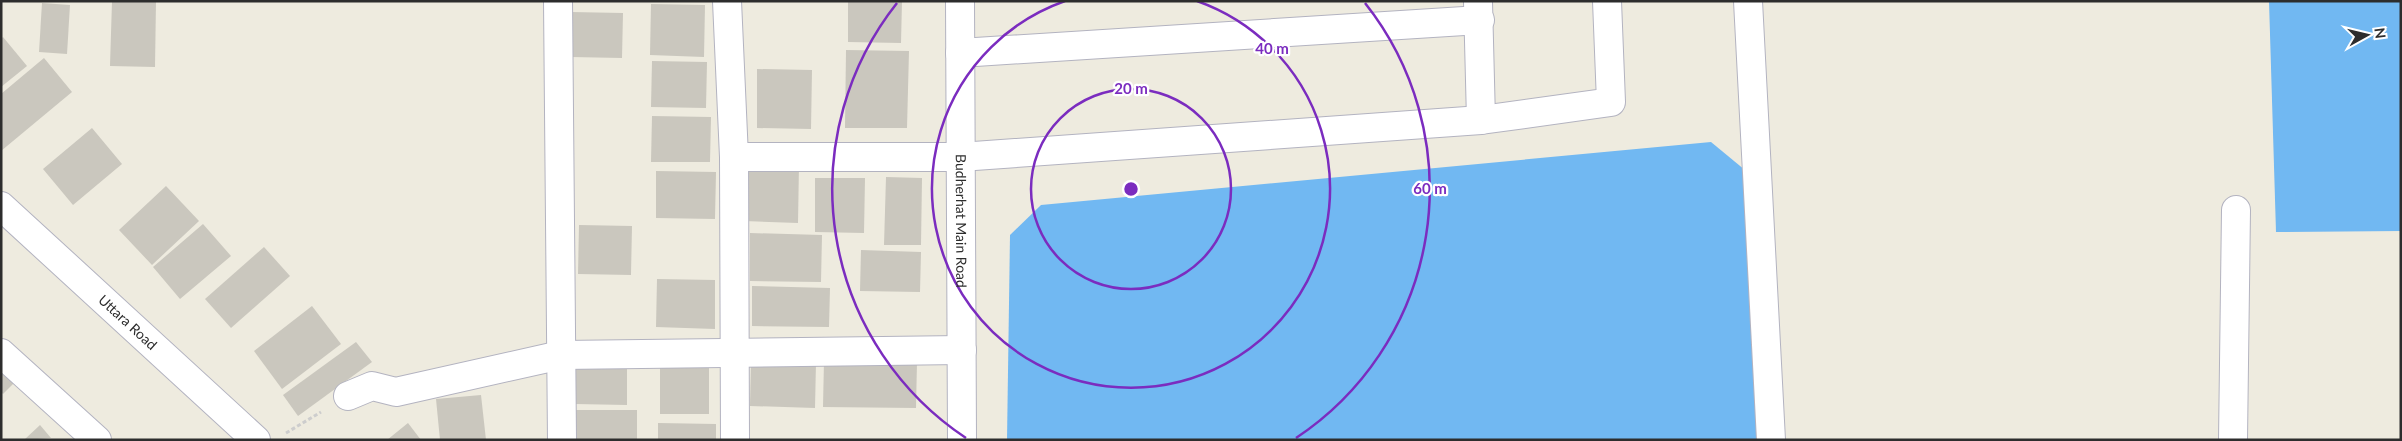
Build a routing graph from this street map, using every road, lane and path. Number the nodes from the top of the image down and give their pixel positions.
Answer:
1 (558, 1) edge
2 (727, 1) edge
3 (960, 1) edge
4 (1607, 1) edge
5 (1748, 1) edge
6 (1479, 11) edge
7 (960, 53) junction
8 (1481, 120) junction
9 (734, 157) junction
10 (960, 157) junction
11 (1, 206) edge
12 (2236, 210) dead end
13 (962, 350) junction
14 (1, 353) edge
15 (735, 354) junction
16 (561, 355) junction
17 (348, 396) joint
18 (282, 435) dead end
19 (97, 440) edge
20 (256, 440) edge
21 (562, 440) edge
22 (735, 440) edge
23 (962, 440) edge
24 (1771, 440) edge
25 (2233, 440) edge

1 - 16 street
2 - 9 street
3 - 7 street, Budherhat Main Road
4 - 8 street
5 - 24 street
6 - 7 street
6 - 8 street
7 - 10 street, Budherhat Main Road
8 - 10 street
9 - 10 street
9 - 15 street
10 - 13 street, Budherhat Main Road
11 - 20 street, Uttara Road
12 - 25 street
13 - 15 street
13 - 23 street, Budherhat Main Road
14 - 19 street
15 - 16 street
15 - 22 street
16 - 17 street
16 - 21 street
17 - 18 path

